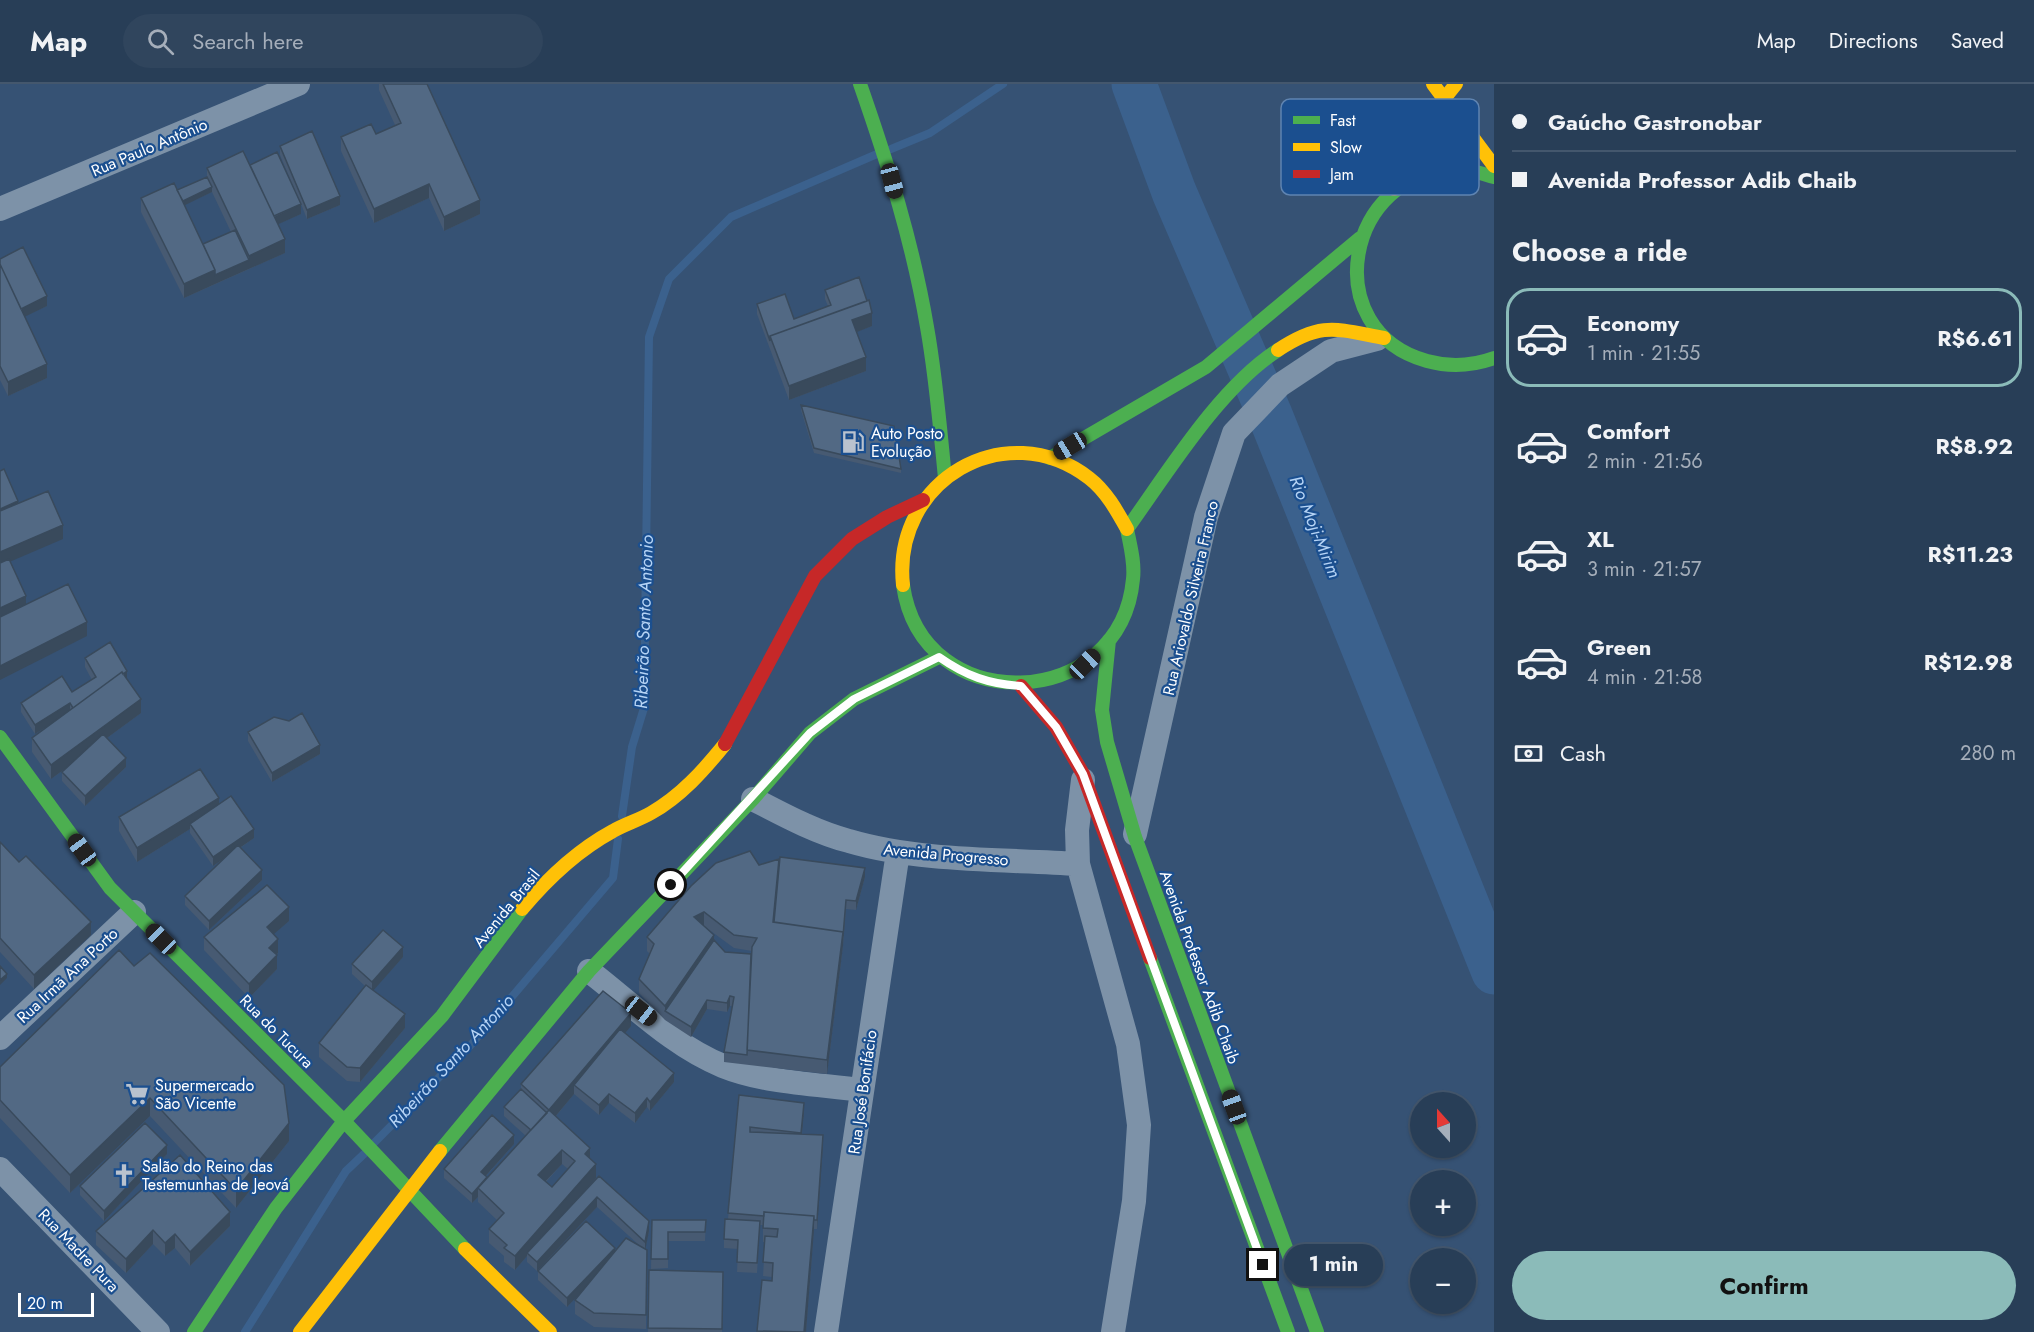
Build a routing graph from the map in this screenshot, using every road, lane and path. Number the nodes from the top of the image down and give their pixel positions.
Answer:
1 (298, 84) edge
2 (860, 84) edge
3 (1433, 84) edge
4 (1456, 84) edge
5 (1444, 99) joint
6 (1479, 146) edge
7 (1494, 166) edge
8 (1479, 171) edge
9 (1494, 177) edge
10 (1388, 195) edge
11 (0, 210) edge
12 (1360, 238) junction
13 (1384, 338) junction
14 (1492, 363) edge
15 (1050, 458) junction
16 (945, 478) junction
17 (923, 500) junction
18 (1127, 529) junction
19 (1109, 640) junction
20 (939, 657) junction
21 (1021, 686) junction
22 (0, 736) edge
23 (1083, 774) junction
24 (753, 799) junction
25 (1135, 837) junction
26 (898, 852) junction
27 (1078, 864) junction
28 (134, 912) junction
29 (589, 971) junction
30 (0, 1038) edge
31 (862, 1090) junction
32 (344, 1121) junction
33 (0, 1169) edge
34 (409, 1188) junction
35 (158, 1332) edge
36 (194, 1332) edge
37 (300, 1332) edge
38 (550, 1332) edge
39 (825, 1332) edge
40 (1113, 1332) edge
41 (1288, 1332) edge
42 (1317, 1332) edge

1 - 11 street, Rua Paulo Antônio
2 - 16 main road
3 - 5 main road
4 - 5 main road
6 - 7 main road
8 - 9 main road
10 - 12 main road
12 - 13 main road
12 - 15 main road
13 - 14 main road
13 - 18 main road
13 - 25 street, Rua Ariovaldo Silveira Franco
15 - 16 main road
15 - 18 main road
16 - 17 main road
17 - 20 main road
17 - 32 main road, Avenida Brasil
18 - 19 main road
19 - 21 main road
19 - 25 main road, Avenida Professor Adib Chaib
20 - 21 main road
20 - 24 main road
21 - 23 main road
22 - 28 main road, Rua do Tucura
23 - 27 street
23 - 41 main road
24 - 26 street, Avenida Progresso
24 - 29 main road
25 - 42 main road, Avenida Professor Adib Chaib
26 - 27 street, Avenida Progresso
26 - 31 street, Rua José Bonifácio
27 - 40 street
28 - 30 street, Rua Irmã Ana Porto
28 - 32 main road, Rua do Tucura
29 - 31 street
29 - 34 main road
31 - 39 street, Rua José Bonifácio
32 - 34 main road, Rua do Tucura
32 - 36 main road, Avenida Brasil
33 - 35 street, Rua Madre Pura
34 - 37 main road
34 - 38 main road, Rua do Tucura

